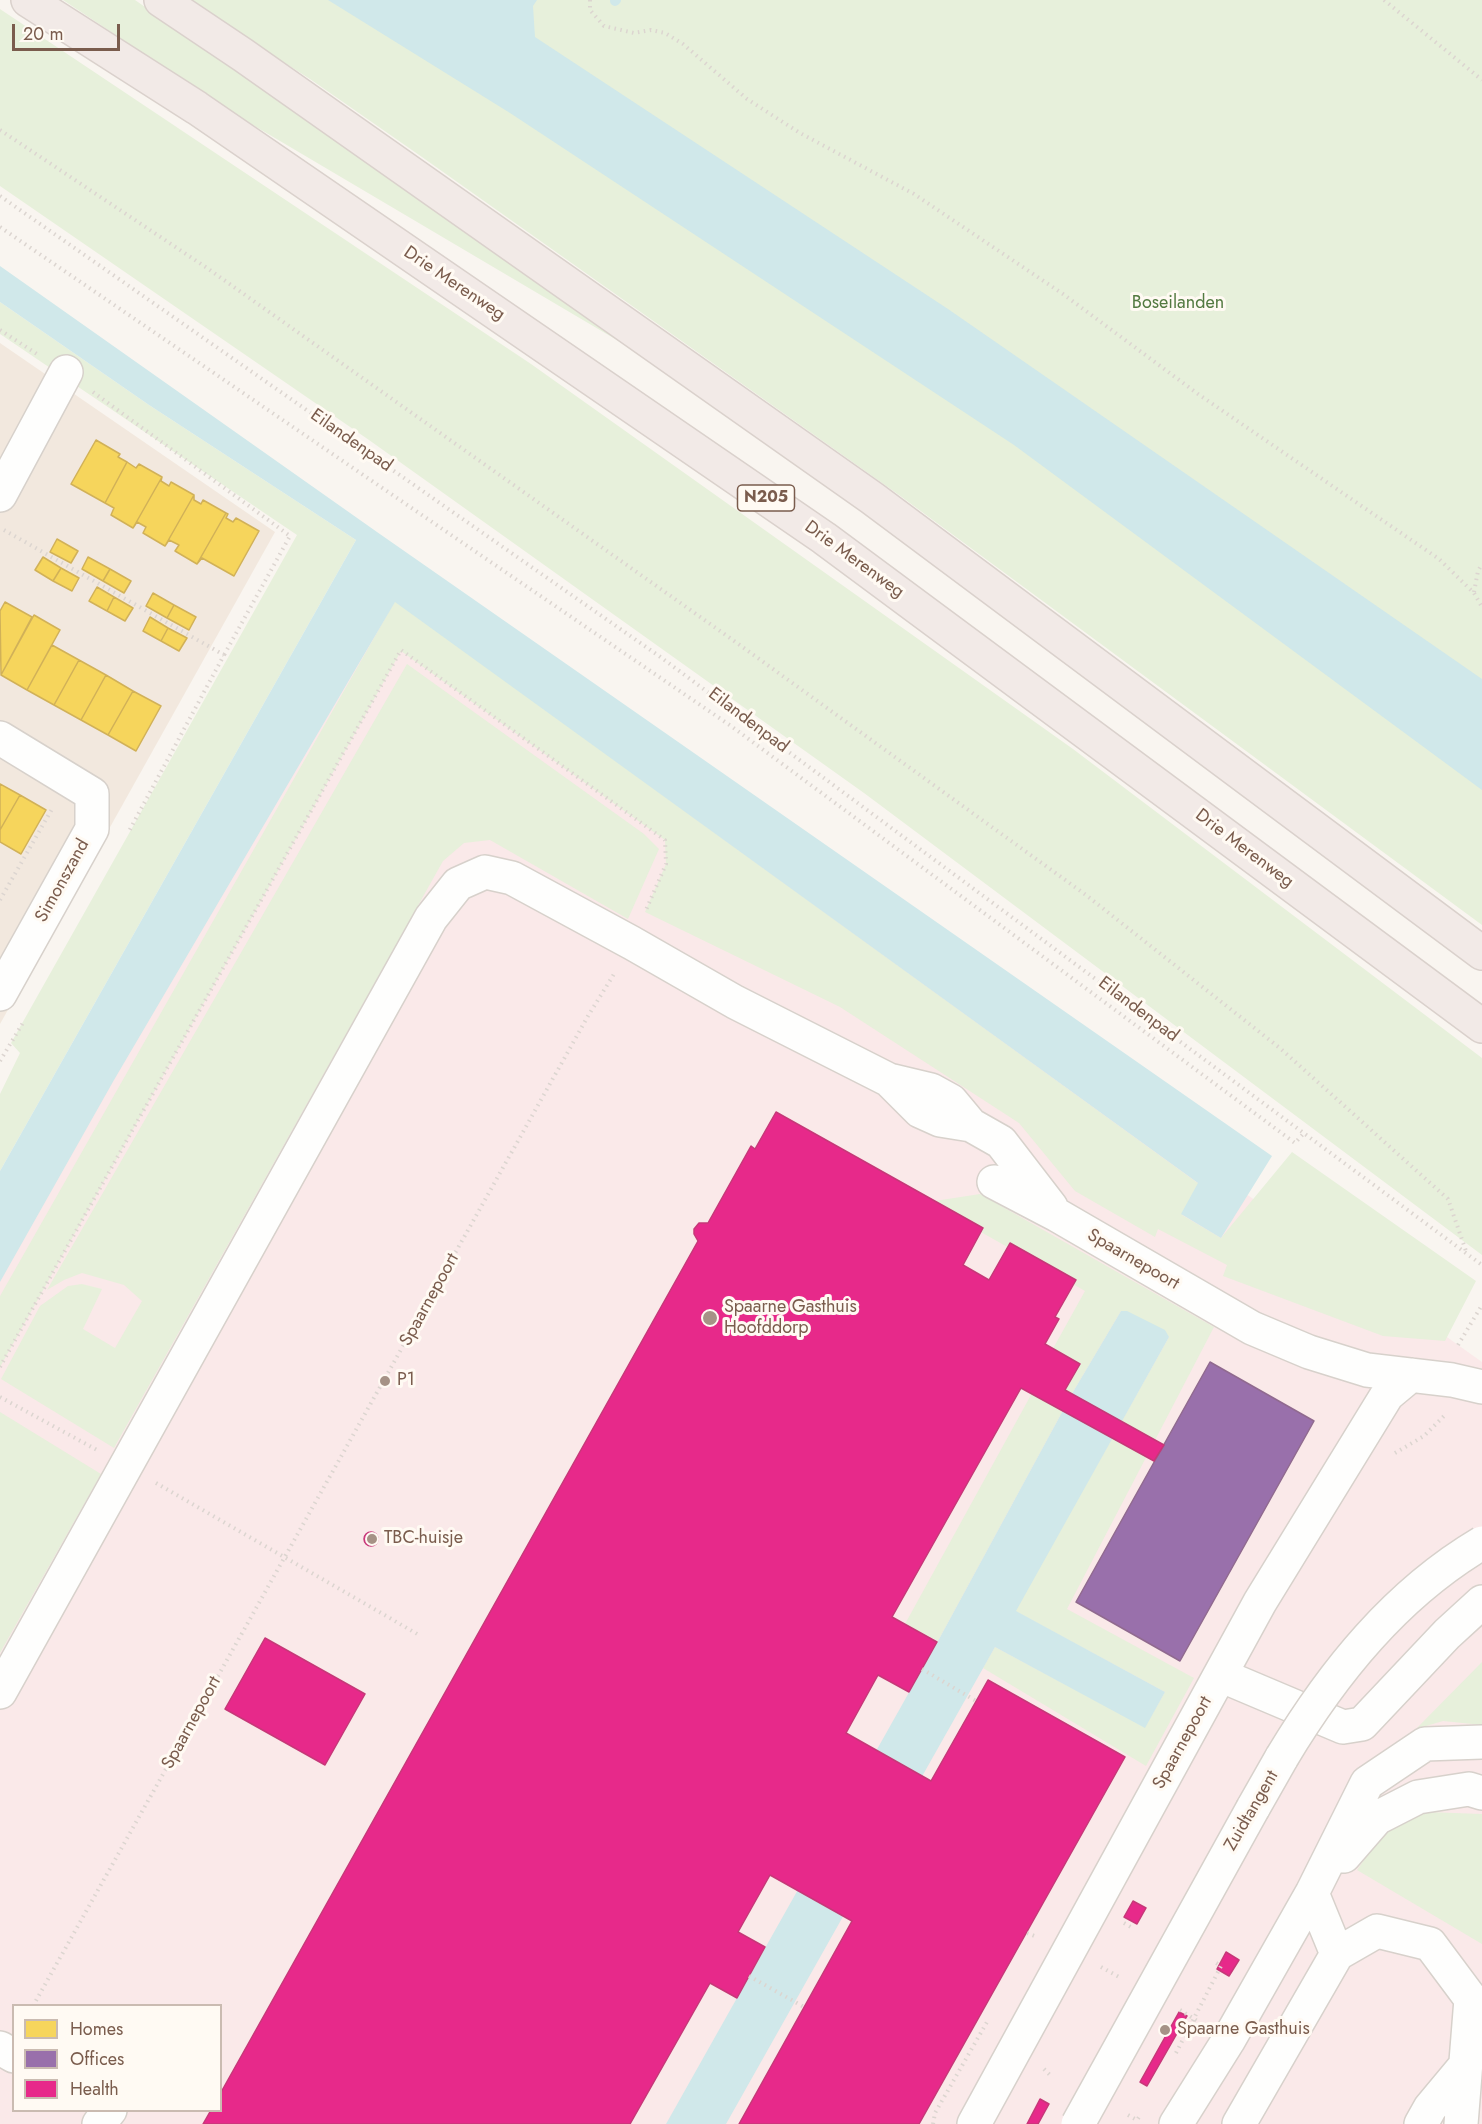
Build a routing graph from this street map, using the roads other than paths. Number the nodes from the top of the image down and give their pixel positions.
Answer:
1 (28, 0) edge
2 (161, 0) edge
3 (66, 372) road end
4 (0, 495) edge
5 (0, 738) edge
6 (1482, 952) edge
7 (0, 994) edge
8 (1482, 1026) edge
9 (994, 1182) dead end
10 (1057, 1215) junction
11 (1412, 1375) junction
12 (1467, 1383) edge
13 (1482, 1543) edge
14 (1482, 1602) edge
15 (1220, 1675) junction
16 (0, 1692) edge
17 (1482, 1743) edge
18 (1482, 1794) edge
19 (1312, 1893) junction
20 (1337, 1954) junction
21 (1465, 2066) junction
22 (108, 2112) edge
23 (99, 2124) edge
24 (974, 2124) edge
25 (1078, 2124) edge
26 (1176, 2124) edge
27 (1239, 2124) edge
28 (1421, 2124) edge
29 (1461, 2124) edge

1 - 8 highway, Drie Merenweg / N205
2 - 6 highway
3 - 4 street
5 - 7 street, Simonszand
9 - 10 street, Spaarnepoort
10 - 11 street, Spaarnepoort
10 - 16 street, Spaarnepoort
11 - 12 street, Spaarnepoort
11 - 15 street, Spaarnepoort
13 - 25 street, Zuidtangent, bridge
14 - 15 street
15 - 24 street, Spaarnepoort
17 - 19 street
18 - 19 street
19 - 20 street
19 - 26 street
20 - 21 street
20 - 27 street
21 - 28 street
21 - 29 street
22 - 23 street

